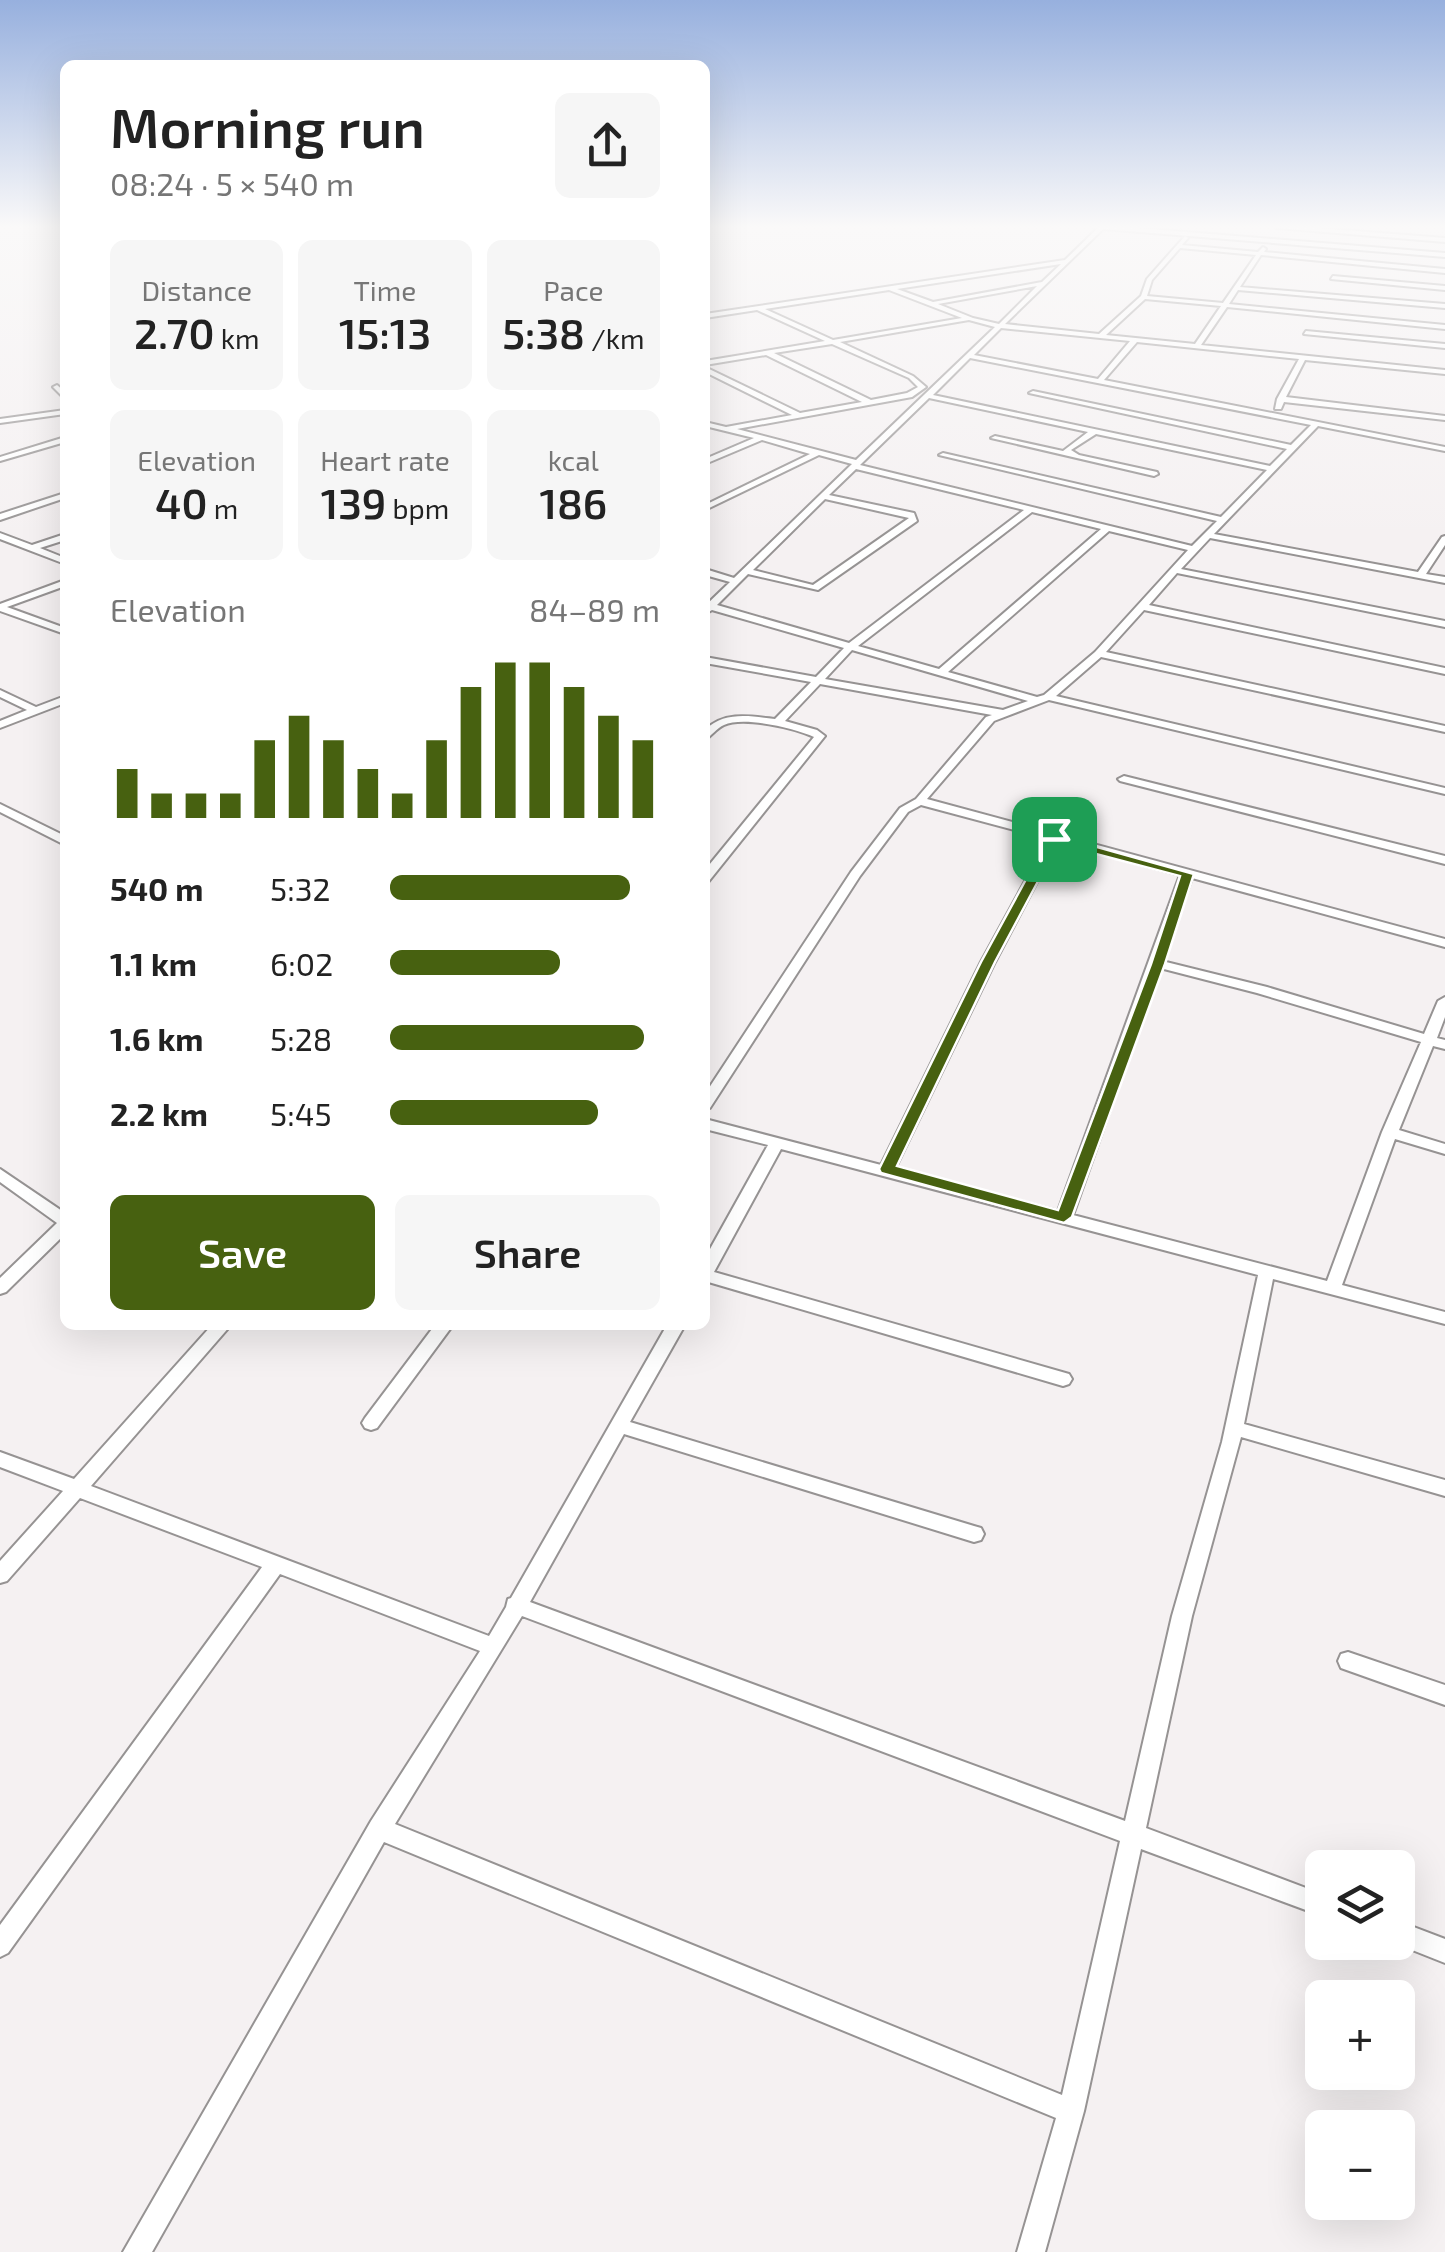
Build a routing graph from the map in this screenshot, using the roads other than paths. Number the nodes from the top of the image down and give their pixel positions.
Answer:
1 (806, 330) edge
2 (904, 330) edge
3 (997, 330) edge
4 (1042, 330) edge
5 (1106, 330) edge
6 (1208, 330) edge
7 (1306, 332) joint
8 (1100, 336) junction
9 (1135, 340) junction
10 (832, 342) junction
11 (1197, 346) junction
12 (1445, 346) edge
13 (768, 353) junction
14 (969, 356) junction
15 (1299, 356) junction
16 (710, 365) edge
17 (710, 369) edge
18 (1445, 372) edge
19 (1100, 382) junction
20 (57, 387) dead end
21 (918, 390) junction
22 (60, 391) edge
23 (1033, 393) dead end
24 (929, 395) junction
25 (1281, 400) junction
26 (871, 402) junction
27 (60, 413) edge
28 (1274, 415) junction
29 (800, 416) junction
30 (1445, 418) edge
31 (0, 421) edge
32 (1317, 424) junction
33 (710, 425) edge
34 (727, 429) junction
35 (1096, 431) junction
36 (760, 438) junction
37 (995, 438) dead end
38 (60, 441) edge
39 (1294, 448) junction
40 (1445, 449) edge
41 (815, 451) junction
42 (943, 455) dead end
43 (1073, 456) junction
44 (0, 459) edge
45 (710, 460) edge
46 (855, 464) junction
47 (1274, 469) junction
48 (1154, 474) dead end
49 (1053, 480) junction
50 (822, 496) junction
51 (60, 497) edge
52 (710, 506) edge
53 (1031, 509) junction
54 (0, 517) edge
55 (1223, 520) junction
56 (1107, 528) junction
57 (1208, 535) junction
58 (0, 536) edge
59 (60, 539) edge
60 (1445, 540) edge
61 (32, 548) junction
62 (1194, 549) junction
63 (60, 559) edge
64 (1178, 570) junction
65 (747, 571) junction
66 (710, 573) edge
67 (1420, 575) junction
68 (1445, 580) edge
69 (736, 581) junction
70 (60, 585) edge
71 (710, 606) edge
72 (0, 607) edge
73 (1145, 607) junction
74 (710, 609) edge
75 (1445, 624) edge
76 (60, 629) edge
77 (851, 646) junction
78 (1098, 654) junction
79 (710, 661) edge
80 (1445, 671) edge
81 (941, 672) junction
82 (816, 681) junction
83 (0, 694) edge
84 (1042, 698) junction
85 (60, 701) edge
86 (36, 710) junction
87 (1003, 714) junction
88 (778, 723) junction
89 (0, 725) edge
90 (1445, 729) edge
91 (710, 733) edge
92 (1124, 780) dead end
93 (1445, 791) edge
94 (920, 801) junction
95 (0, 807) edge
96 (60, 838) edge
97 (1054, 839) junction
98 (1445, 860) edge
99 (710, 872) edge
100 (1187, 874) junction
101 (1445, 944) edge
102 (1158, 964) junction
103 (1445, 1000) edge
104 (1438, 1043) edge
105 (710, 1097) edge
106 (710, 1125) edge
107 (1390, 1132) junction
108 (777, 1143) junction
109 (1445, 1150) edge
110 (887, 1169) junction
111 (0, 1174) edge
112 (1064, 1217) junction
113 (60, 1218) edge
114 (60, 1227) edge
115 (710, 1265) edge
116 (1267, 1270) junction
117 (710, 1275) edge
118 (0, 1288) edge
119 (1333, 1288) junction
120 (1445, 1318) edge
121 (218, 1330) edge
122 (440, 1330) edge
123 (673, 1330) edge
124 (1063, 1378) dead end
125 (370, 1423) dead end
126 (620, 1426) junction
127 (1234, 1428) junction
128 (0, 1459) edge
129 (79, 1486) junction
130 (1445, 1488) edge
131 (974, 1534) dead end
132 (277, 1562) junction
133 (0, 1575) edge
134 (516, 1606) junction
135 (494, 1646) junction
136 (1348, 1661) dead end
137 (1445, 1694) edge
138 (380, 1829) junction
139 (1134, 1835) junction
140 (1305, 1899) edge
141 (1415, 1940) edge
142 (0, 1945) edge
143 (1445, 1951) edge
144 (1071, 2111) junction
145 (137, 2252) edge
146 (1031, 2252) edge

1 - 10 street
2 - 10 street
3 - 14 street
4 - 8 street
5 - 8 street
6 - 11 street
7 - 12 street
7 - 15 street
8 - 9 street
9 - 11 street
9 - 19 street
10 - 13 street
10 - 21 street
11 - 15 street
13 - 16 street
13 - 26 street
14 - 19 street
14 - 24 street
15 - 18 street
15 - 25 street
17 - 29 street
19 - 28 street
20 - 22 street
21 - 24 street
21 - 26 street
23 - 39 street
24 - 35 street
24 - 46 street
25 - 28 street
25 - 30 street
26 - 29 street
27 - 31 street
28 - 32 street
29 - 34 street
32 - 39 street
32 - 40 street
33 - 34 street
34 - 36 street
35 - 43 street
35 - 47 street
36 - 41 street
36 - 45 street
37 - 43 street
38 - 44 street
39 - 47 street
41 - 46 street
41 - 52 street
42 - 49 street
43 - 48 street
43 - 49 street
46 - 50 street
46 - 53 street
47 - 55 street
49 - 55 street
50 - 65 street
50 - 65 street
51 - 54 street
53 - 56 street
53 - 77 street
55 - 57 street
56 - 62 street
56 - 81 street
57 - 62 street
57 - 67 street
58 - 61 street
59 - 61 street
60 - 67 street
61 - 63 street
62 - 64 street
64 - 73 street
64 - 75 street
65 - 69 street
66 - 69 street
67 - 68 street
69 - 71 street
70 - 72 street
72 - 76 street
73 - 78 street
73 - 80 street
74 - 77 street
77 - 81 street
77 - 82 street
78 - 84 street
78 - 90 street
79 - 82 street
81 - 84 street
82 - 87 street
82 - 88 street
83 - 86 street
84 - 87 street
84 - 93 street
85 - 86 street
86 - 89 street
87 - 94 street
88 - 91 street
88 - 99 street
92 - 98 street
94 - 97 street
94 - 105 street
95 - 96 street
97 - 100 street
97 - 110 street
100 - 101 street
100 - 102 street
102 - 104 street
102 - 112 street
103 - 104 street
104 - 107 street
106 - 108 street
107 - 109 street
107 - 119 street
108 - 110 street
108 - 115 street
110 - 112 street
111 - 113 street
112 - 116 street
114 - 118 street
116 - 119 street
116 - 127 street
117 - 124 street
119 - 120 street
121 - 129 street
122 - 125 street
123 - 126 street
126 - 131 street
126 - 134 street
127 - 130 street
127 - 139 street
128 - 129 street
129 - 132 street
129 - 133 street
132 - 135 street
132 - 142 street
134 - 135 street
134 - 139 street
135 - 138 street
136 - 137 street
138 - 144 street
138 - 145 street
139 - 140 street
139 - 144 street
141 - 143 street
144 - 146 street

